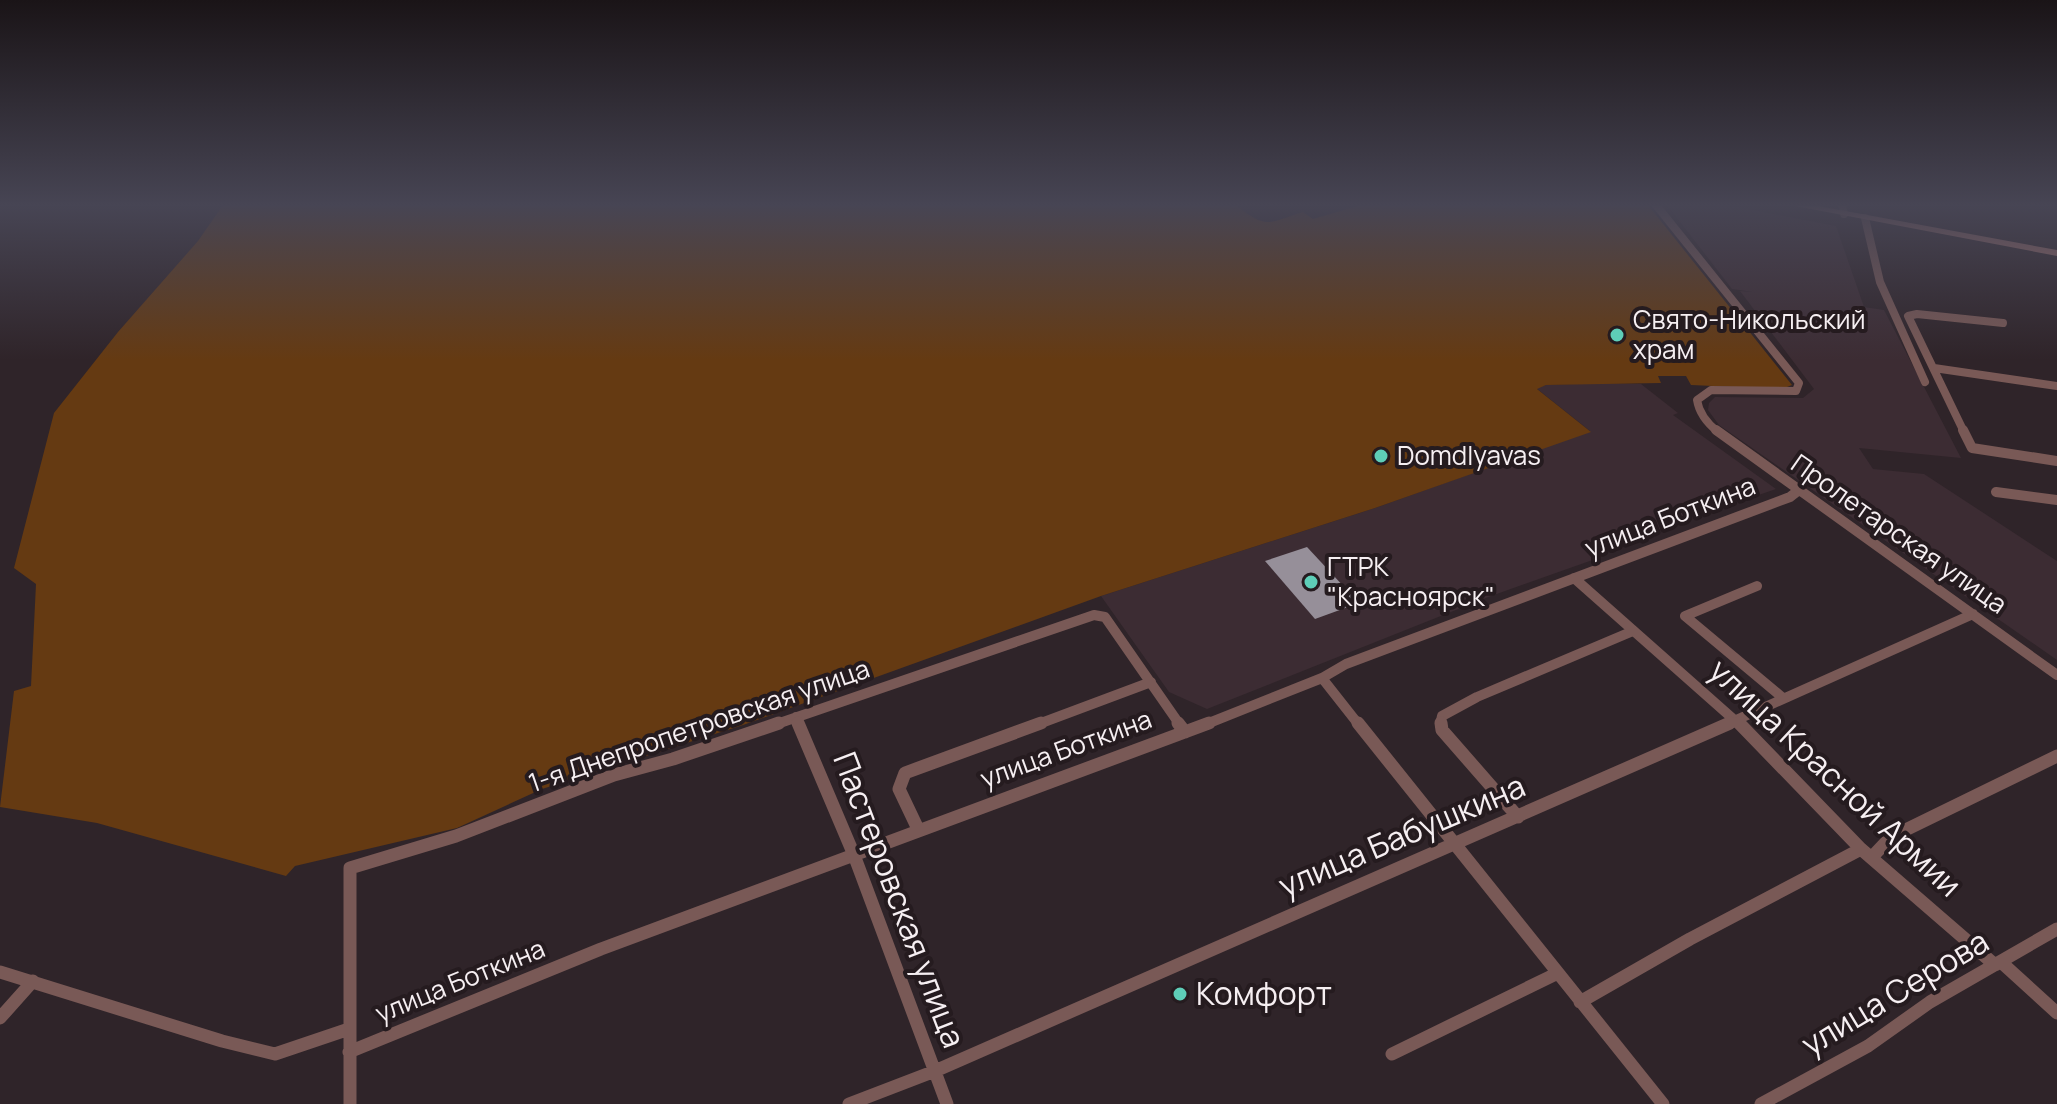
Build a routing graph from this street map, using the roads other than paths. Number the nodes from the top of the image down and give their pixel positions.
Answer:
1 (1697, 257) edge
2 (1872, 257) edge
3 (2003, 323) dead end
4 (1934, 368) junction
5 (1925, 382) dead end
6 (2057, 386) edge
7 (2057, 461) edge
8 (1799, 490) junction
9 (1996, 492) dead end
10 (2057, 500) edge
11 (1574, 578) junction
12 (1757, 586) dead end
13 (1973, 614) junction
14 (1633, 631) junction
15 (2057, 675) edge
16 (1322, 678) junction
17 (1151, 682) junction
18 (1783, 698) junction
19 (796, 717) junction
20 (1736, 720) junction
21 (1185, 732) junction
22 (2057, 756) edge
23 (1518, 817) junction
24 (918, 829) junction
25 (1457, 843) junction
26 (1867, 853) junction
27 (854, 855) junction
28 (2057, 929) edge
29 (1998, 963) junction
30 (0, 972) edge
31 (1558, 973) junction
32 (33, 981) junction
33 (1580, 1002) junction
34 (2057, 1013) edge
35 (0, 1018) edge
36 (349, 1029) junction
37 (349, 1052) junction
38 (1392, 1054) dead end
39 (935, 1071) junction
40 (350, 1104) edge
41 (849, 1104) edge
42 (947, 1104) edge
43 (1663, 1104) edge
44 (1761, 1104) edge

1 - 8 street, Пролетарская улица
2 - 5 street
3 - 4 street
4 - 6 street
4 - 7 street
8 - 11 street, улица Боткина
8 - 13 street, Пролетарская улица
9 - 10 street
11 - 14 street, улица Красной Армии
11 - 16 street, улица Боткина
12 - 18 street
13 - 15 street, Пролетарская улица
13 - 18 street, улица Бабушкина
14 - 20 street, улица Красной Армии
14 - 23 street
16 - 21 street, улица Боткина
16 - 25 street
17 - 19 street, 1-я Днепропетровская улица
17 - 21 street, 1-я Днепропетровская улица
17 - 24 street
18 - 20 street, улица Бабушкина
19 - 27 street, Пастеровская улица
19 - 36 street, 1-я Днепропетровская улица
20 - 23 street, улица Бабушкина
20 - 26 street, улица Красной Армии
21 - 24 street, улица Боткина
22 - 26 street
23 - 25 street, улица Бабушкина
24 - 27 street, улица Боткина
25 - 31 street
25 - 39 street, улица Бабушкина
26 - 29 street, улица Красной Армии
26 - 33 street
27 - 37 street, улица Боткина
27 - 39 street, Пастеровская улица
28 - 29 street, улица Серова
29 - 34 street, улица Красной Армии
29 - 44 street, улица Серова
30 - 32 street
31 - 33 street
31 - 38 street
32 - 35 street
32 - 36 street
33 - 43 street
36 - 37 street, 1-я Днепропетровская улица
37 - 40 street, 1-я Днепропетровская улица
39 - 41 street, улица Бабушкина
39 - 42 street, Пастеровская улица

